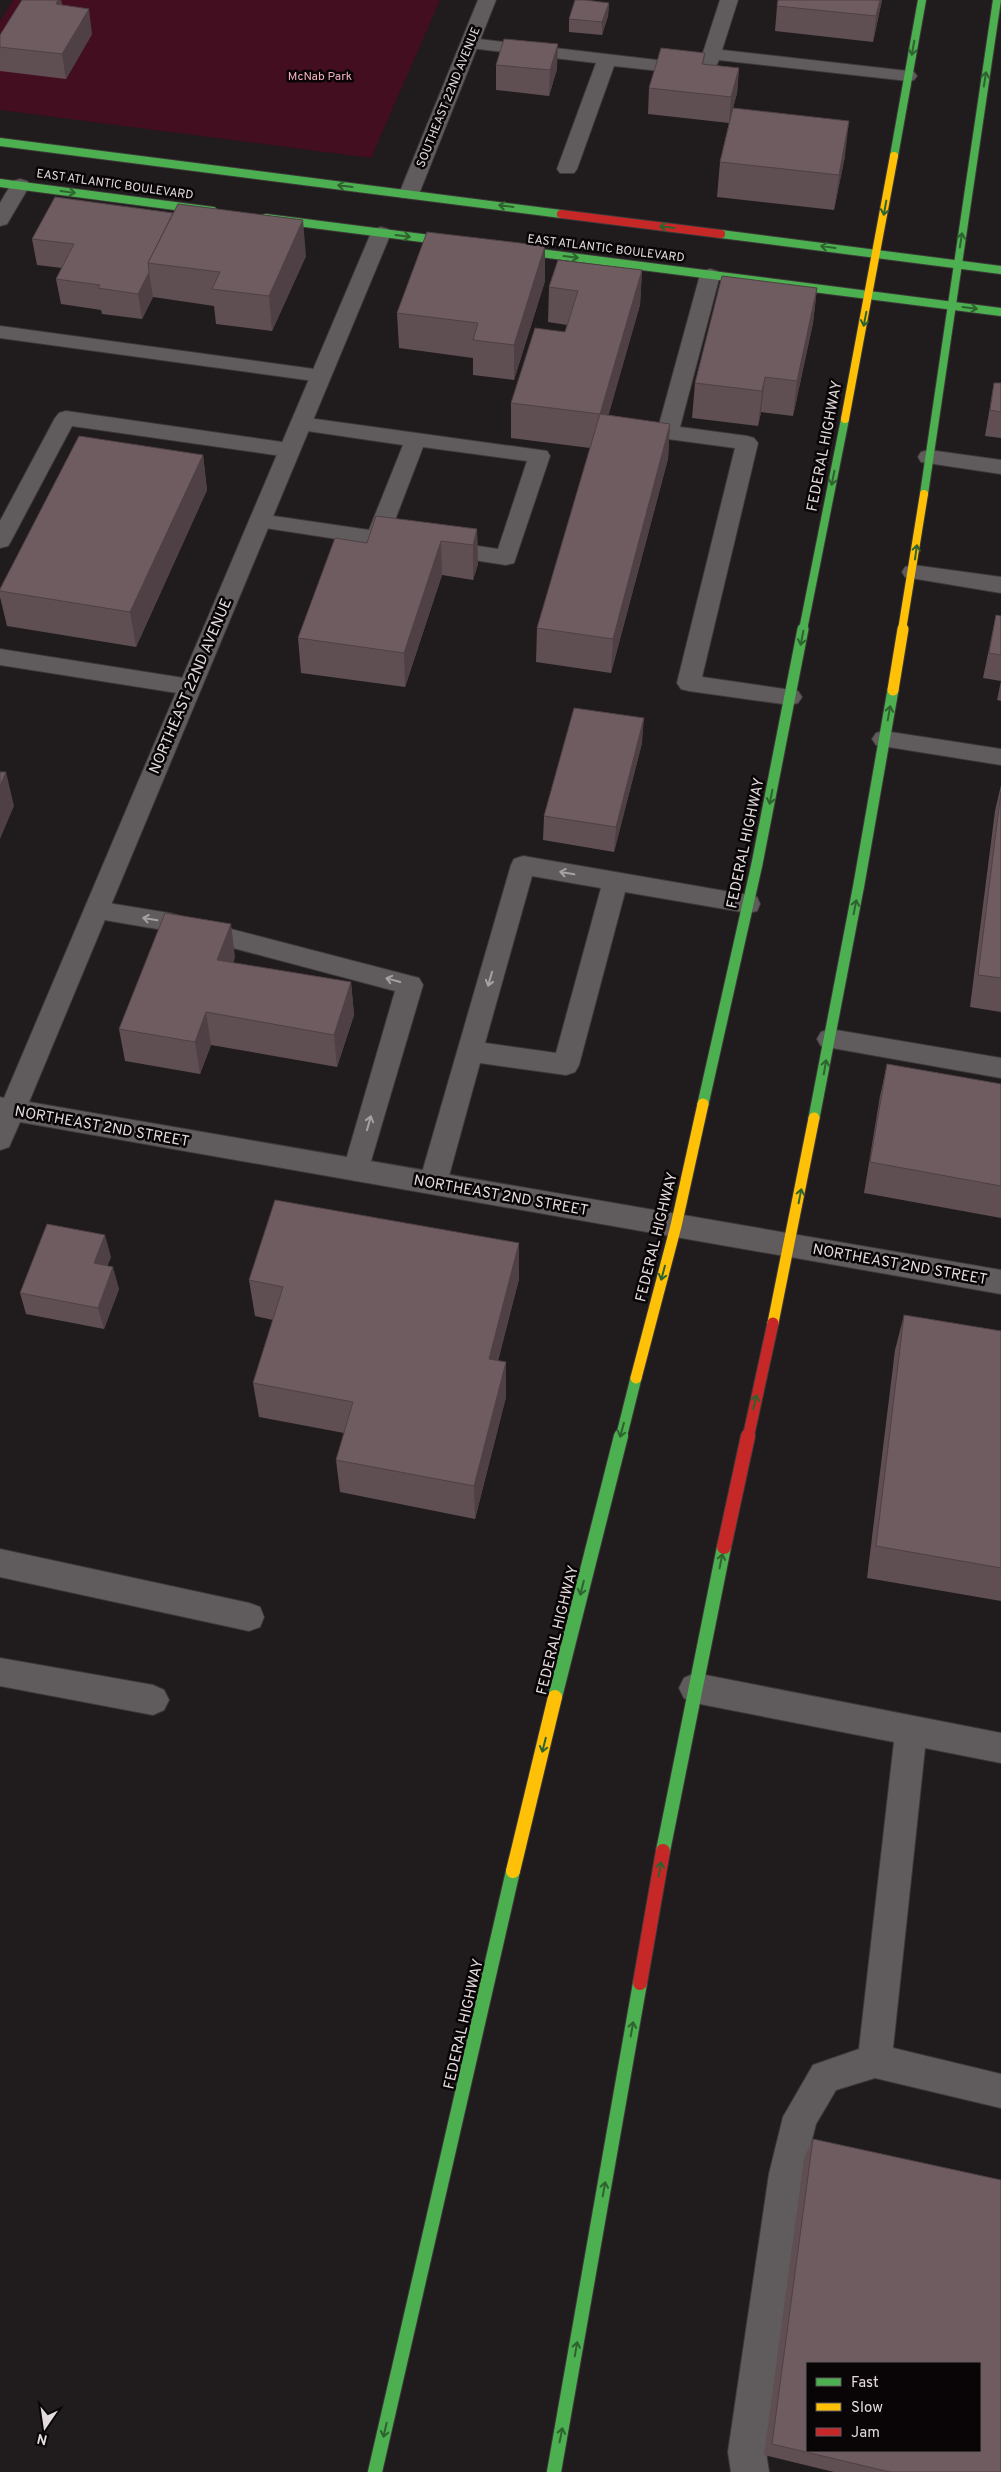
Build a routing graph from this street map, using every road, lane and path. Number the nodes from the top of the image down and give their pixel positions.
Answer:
1 (487, 0) edge
2 (729, 0) edge
3 (922, 0) edge
4 (997, 0) edge
5 (470, 43) junction
6 (996, 47) edge
7 (712, 54) junction
8 (607, 59) junction
9 (908, 76) junction
10 (0, 142) edge
11 (567, 169) dead end
12 (0, 183) edge
13 (20, 185) junction
14 (409, 194) junction
15 (225, 212) edge
16 (254, 216) edge
17 (0, 220) edge
18 (381, 233) junction
19 (476, 245) edge
20 (496, 248) edge
21 (877, 254) junction
22 (957, 264) junction
23 (1001, 270) edge
24 (710, 275) junction
25 (869, 295) junction
26 (951, 305) junction
27 (1001, 312) edge
28 (0, 332) edge
29 (321, 376) junction
30 (300, 424) junction
31 (416, 440) junction
32 (290, 450) junction
33 (929, 457) junction
34 (1000, 461) edge
35 (260, 521) junction
36 (377, 539) junction
37 (0, 541) edge
38 (913, 572) junction
39 (1001, 585) edge
40 (0, 657) edge
41 (190, 687) junction
42 (790, 696) junction
43 (884, 739) junction
44 (1001, 758) edge
45 (615, 881) junction
46 (748, 904) junction
47 (96, 910) junction
48 (830, 1039) junction
49 (470, 1051) junction
50 (1001, 1068) edge
51 (6, 1109) edge
52 (0, 1139) edge
53 (356, 1170) junction
54 (433, 1183) junction
55 (676, 1226) junction
56 (790, 1244) junction
57 (1001, 1282) edge
58 (0, 1563) edge
59 (249, 1617) dead end
60 (0, 1672) edge
61 (695, 1688) junction
62 (153, 1700) dead end
63 (911, 1730) junction
64 (1001, 1748) edge
65 (874, 2062) junction
66 (1001, 2091) edge
67 (375, 2472) edge
68 (554, 2472) edge
69 (750, 2472) edge

1 - 5 street, SOUTHEAST 22ND AVENUE
2 - 7 street
3 -> 9 main road, FEDERAL HIGHWAY
4 - 6 main road
5 - 8 street
5 - 14 street, SOUTHEAST 22ND AVENUE
22 -> 6 main road
7 - 8 street
7 - 9 street
8 - 11 street
9 -> 21 main road, FEDERAL HIGHWAY
14 -> 10 main road, EAST ATLANTIC BOULEVARD
12 - 13 main road, EAST ATLANTIC BOULEVARD
13 -> 15 main road, EAST ATLANTIC BOULEVARD
13 - 17 street
21 -> 14 main road, EAST ATLANTIC BOULEVARD
16 - 18 main road
18 -> 19 main road
18 - 29 street, NORTHEAST 22ND AVENUE
20 -> 24 main road, EAST ATLANTIC BOULEVARD
21 - 22 main road, EAST ATLANTIC BOULEVARD
21 - 25 main road, FEDERAL HIGHWAY
22 - 23 main road, EAST ATLANTIC BOULEVARD
22 - 26 main road
24 - 25 main road, EAST ATLANTIC BOULEVARD
24 - 42 street
25 - 26 main road, EAST ATLANTIC BOULEVARD
25 -> 42 main road, FEDERAL HIGHWAY
26 -> 27 main road, EAST ATLANTIC BOULEVARD
26 - 33 main road
28 - 29 street
29 - 30 street, NORTHEAST 22ND AVENUE
30 - 31 street
30 - 32 street, NORTHEAST 22ND AVENUE
31 - 36 street
31 - 36 street
32 - 35 street, NORTHEAST 22ND AVENUE
32 - 37 street
33 - 34 street
38 -> 33 main road
35 - 36 street
35 - 41 street, NORTHEAST 22ND AVENUE
38 - 39 street
43 -> 38 main road
40 - 41 street
41 - 47 street, NORTHEAST 22ND AVENUE
42 -> 46 main road, FEDERAL HIGHWAY
43 - 44 street
48 -> 43 main road
45 - 46 street
45 -> 49 street
45 - 49 street
46 - 55 main road, FEDERAL HIGHWAY
47 - 51 street, NORTHEAST 22ND AVENUE
53 -> 47 street
48 - 50 street
56 -> 48 main road
49 - 54 street
51 - 52 street, NORTHEAST 22ND AVENUE
51 - 53 street, NORTHEAST 2ND STREET
53 - 54 street, NORTHEAST 2ND STREET
54 - 55 street, NORTHEAST 2ND STREET
55 - 56 street, NORTHEAST 2ND STREET
55 -> 67 main road, FEDERAL HIGHWAY
56 - 57 street, NORTHEAST 2ND STREET
61 -> 56 main road
58 - 59 street
60 - 62 street
61 - 63 street
68 -> 61 main road
63 - 64 street
63 - 65 street
65 - 66 street
65 - 69 street

